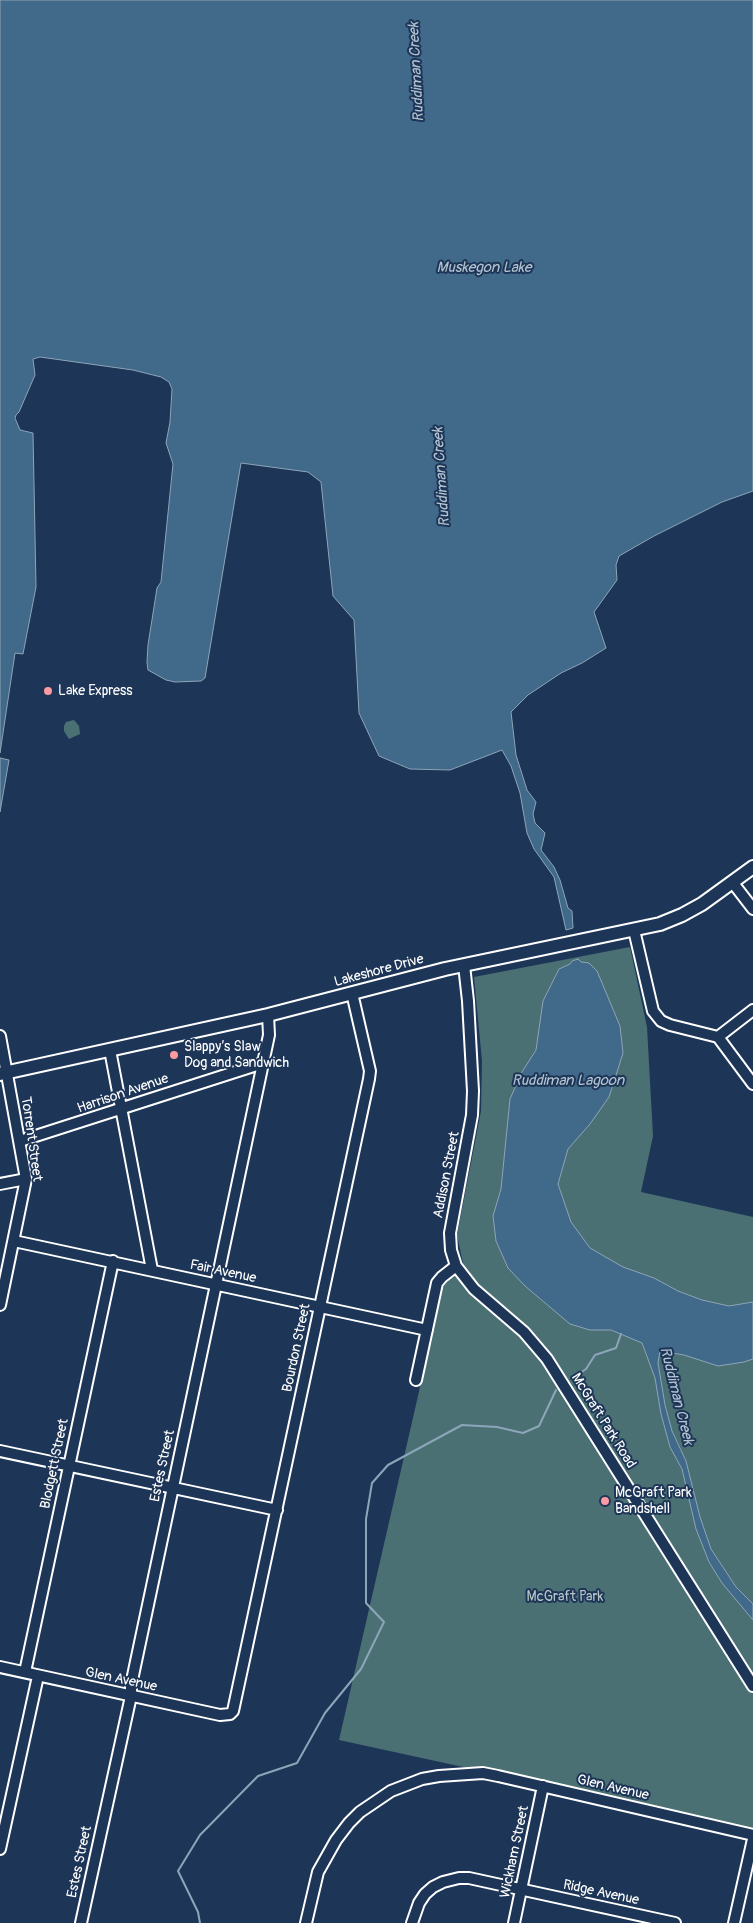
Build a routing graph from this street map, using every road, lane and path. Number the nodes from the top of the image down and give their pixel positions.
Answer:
1 (753, 867) edge
2 (733, 883) junction
3 (753, 908) edge
4 (634, 930) junction
5 (464, 965) junction
6 (352, 994) junction
7 (753, 1010) edge
8 (268, 1015) junction
9 (0, 1036) edge
10 (718, 1037) junction
11 (110, 1050) junction
12 (263, 1063) junction
13 (3, 1073) edge
14 (753, 1084) edge
15 (121, 1107) junction
16 (20, 1141) junction
17 (26, 1179) junction
18 (0, 1184) edge
19 (14, 1240) junction
20 (113, 1261) junction
21 (456, 1266) junction
22 (152, 1270) junction
23 (216, 1284) junction
24 (1, 1299) edge
25 (320, 1307) junction
26 (427, 1330) junction
27 (416, 1380) dead end
28 (0, 1450) edge
29 (69, 1465) junction
30 (173, 1487) junction
31 (277, 1510) junction
32 (0, 1667) edge
33 (25, 1672) junction
34 (38, 1676) junction
35 (753, 1686) edge
36 (130, 1696) junction
37 (234, 1709) joint
38 (543, 1786) junction
39 (753, 1837) edge
40 (0, 1849) edge
41 (521, 1890) junction
42 (81, 1923) edge
43 (306, 1923) edge
44 (412, 1923) edge
45 (514, 1923) edge
46 (675, 1923) edge
47 (734, 1923) edge

1 - 2 main road, Lakeshore Drive
2 - 3 street
2 - 4 main road, Lakeshore Drive
4 - 5 main road, Lakeshore Drive
4 - 10 street
5 - 6 main road, Lakeshore Drive
5 - 21 street, Addison Street
6 - 8 main road, Lakeshore Drive
6 - 25 street, Bourdon Street
7 - 10 street
8 - 11 main road, Lakeshore Drive
8 - 12 street, Estes Street
9 - 13 street, Torrent Street
10 - 14 street
11 - 13 main road, Lakeshore Drive
11 - 15 street
12 - 15 street, Harrison Avenue
12 - 23 street, Estes Street
13 - 16 street, Torrent Street
15 - 16 street, Harrison Avenue
15 - 22 street
16 - 17 street, Torrent Street
17 - 18 street
17 - 19 street, Torrent Street
19 - 20 street, Fair Avenue
19 - 24 street, Torrent Street
20 - 22 street, Fair Avenue
20 - 29 street, Blodgett Street
21 - 26 street
21 - 35 street, McGraft Park Road
22 - 23 street, Fair Avenue
23 - 25 street, Fair Avenue
23 - 30 street, Estes Street
25 - 26 street, Fair Avenue
25 - 31 street, Bourdon Street
26 - 27 street
28 - 29 street
29 - 30 street
29 - 33 street, Blodgett Street
30 - 31 street
30 - 36 street, Estes Street
31 - 37 street, Bourdon Street
32 - 33 street, Glen Avenue
33 - 34 street, Glen Avenue
34 - 36 street, Glen Avenue
34 - 40 street
36 - 37 street, Glen Avenue
36 - 42 street, Estes Street
38 - 39 street, Glen Avenue
38 - 41 street, Wickham Street
38 - 43 street, Glen Avenue
39 - 47 street
41 - 44 street, Ridge Avenue
41 - 45 street, Wickham Street
41 - 46 street, Ridge Avenue

